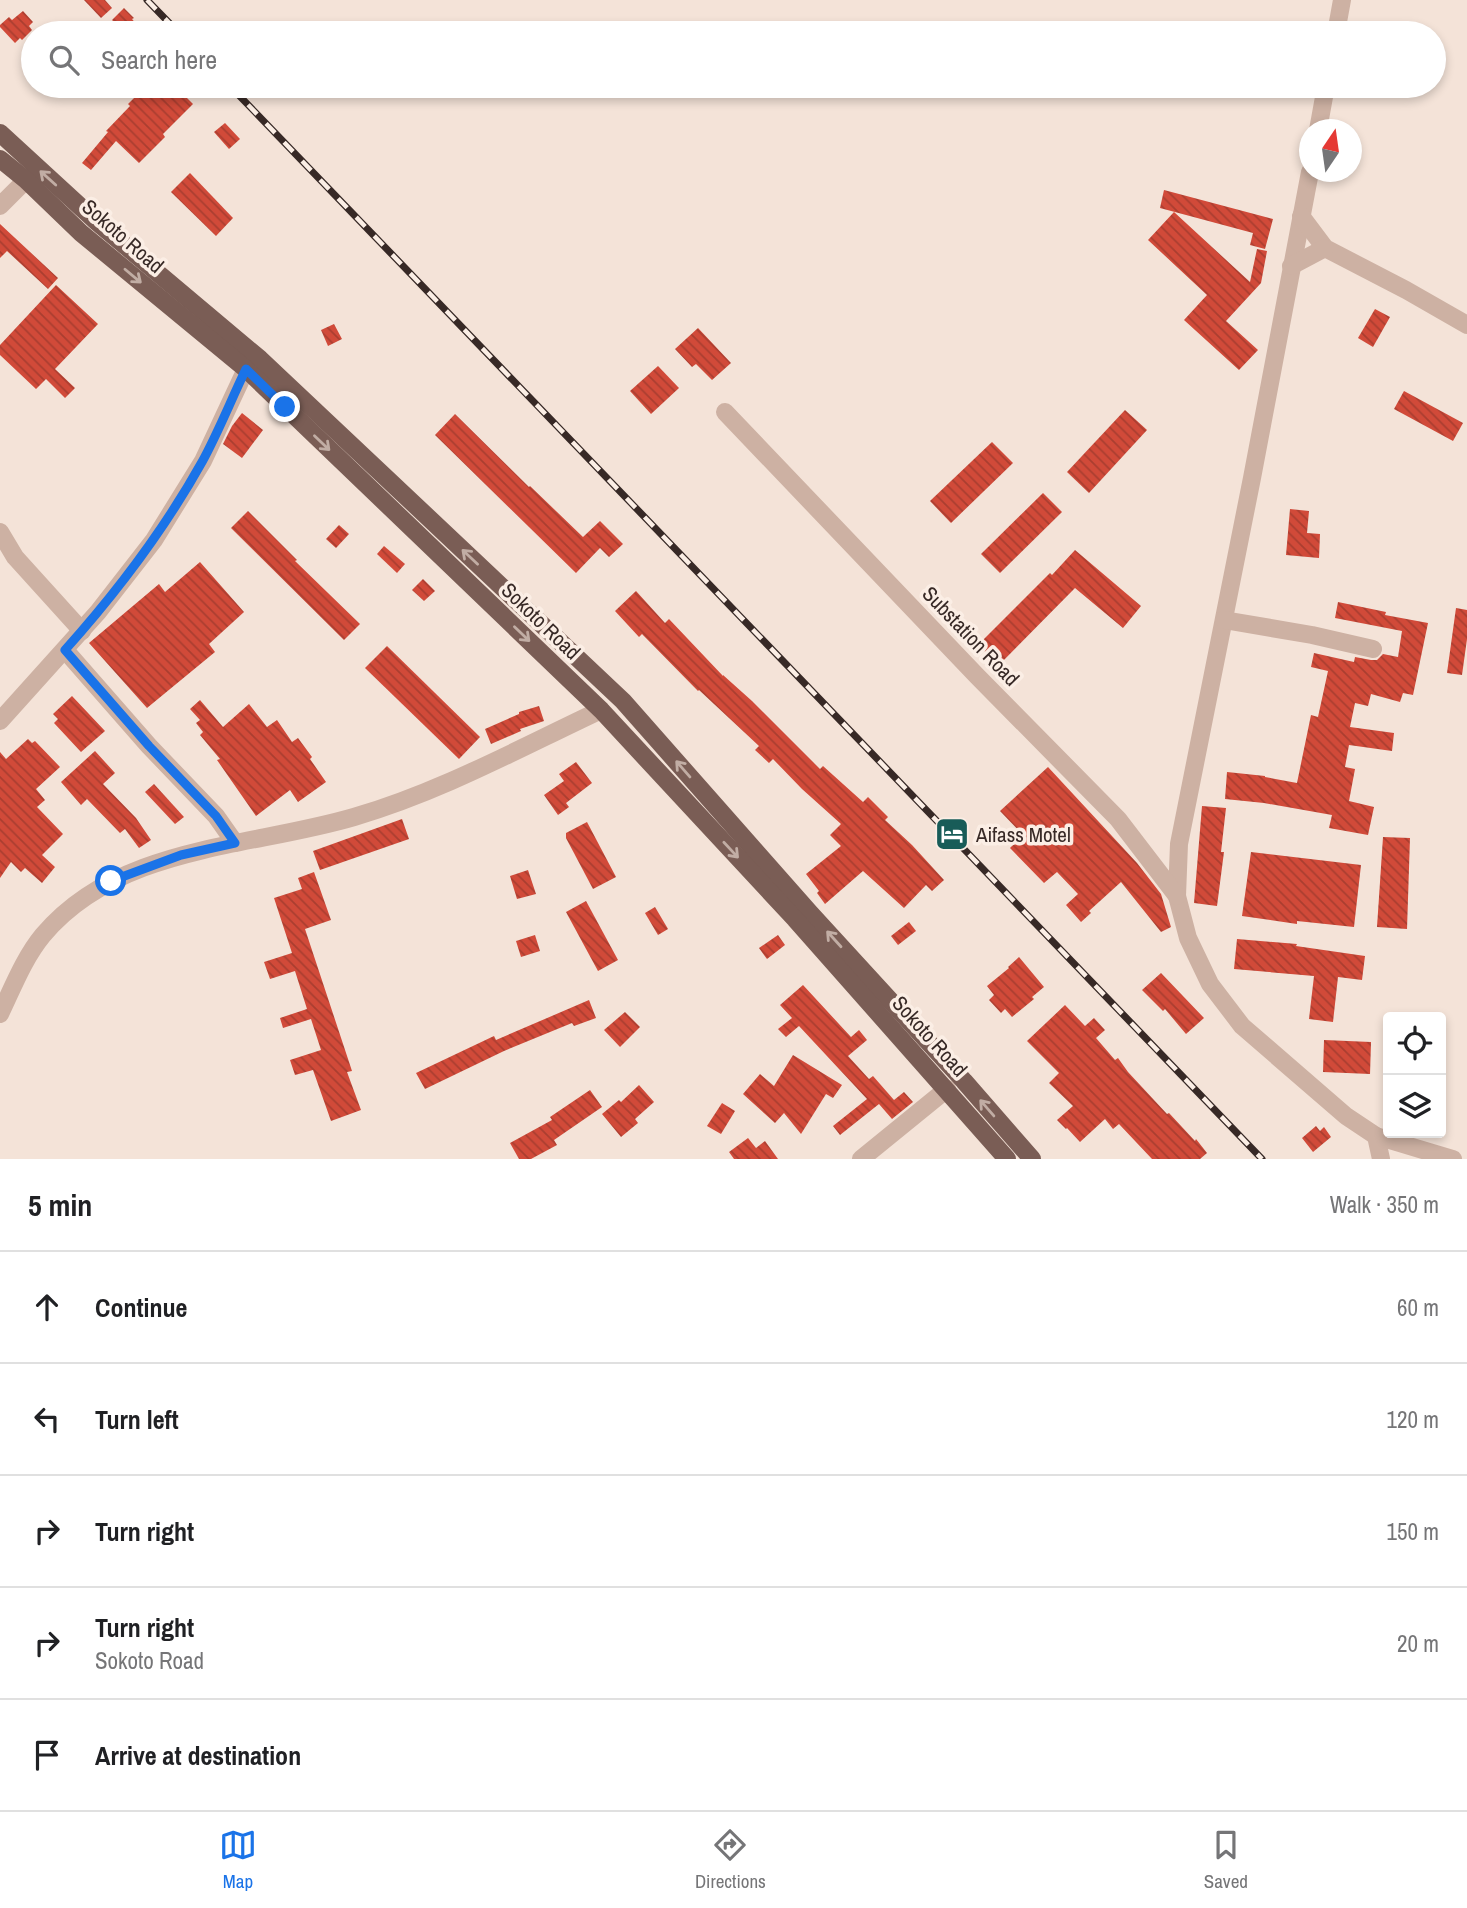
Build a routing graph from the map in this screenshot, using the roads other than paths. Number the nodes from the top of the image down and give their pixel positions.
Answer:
1 (1342, 0) edge
2 (1338, 21) edge
3 (1324, 98) edge
4 (1320, 119) edge
5 (0, 133) edge
6 (0, 159) edge
7 (26, 180) junction
8 (1308, 182) edge
9 (0, 206) edge
10 (1301, 216) junction
11 (1325, 248) junction
12 (1291, 266) junction
13 (1467, 326) edge
14 (246, 369) junction
15 (726, 412) dead end
16 (0, 531) edge
17 (1224, 620) junction
18 (82, 631) junction
19 (1373, 649) dead end
20 (65, 650) junction
21 (601, 710) junction
22 (0, 722) edge
23 (235, 843) junction
24 (1177, 896) junction
25 (0, 1014) edge
26 (947, 1089) junction
27 (1376, 1136) junction
28 (861, 1159) edge
29 (1007, 1159) edge
30 (1032, 1159) edge
31 (1381, 1159) edge
32 (1454, 1159) edge

1 - 2 street
3 - 4 street
30 -> 5 main road, Sokoto Road
6 - 7 main road, Sokoto Road
7 - 9 street
7 -> 14 main road, Sokoto Road
8 - 10 street
10 - 11 street
10 - 12 street
11 - 12 street
11 - 13 street
12 - 17 street
14 - 18 street
14 -> 21 main road, Sokoto Road
15 - 24 street, Substation Road
16 - 18 street
17 - 19 street
17 - 24 street
18 - 20 street
20 - 22 street
20 - 23 street
21 - 23 street
21 -> 26 main road, Sokoto Road
23 - 25 street
24 - 27 street
26 - 28 street
26 - 29 main road, Sokoto Road
27 - 31 street
27 - 32 street

